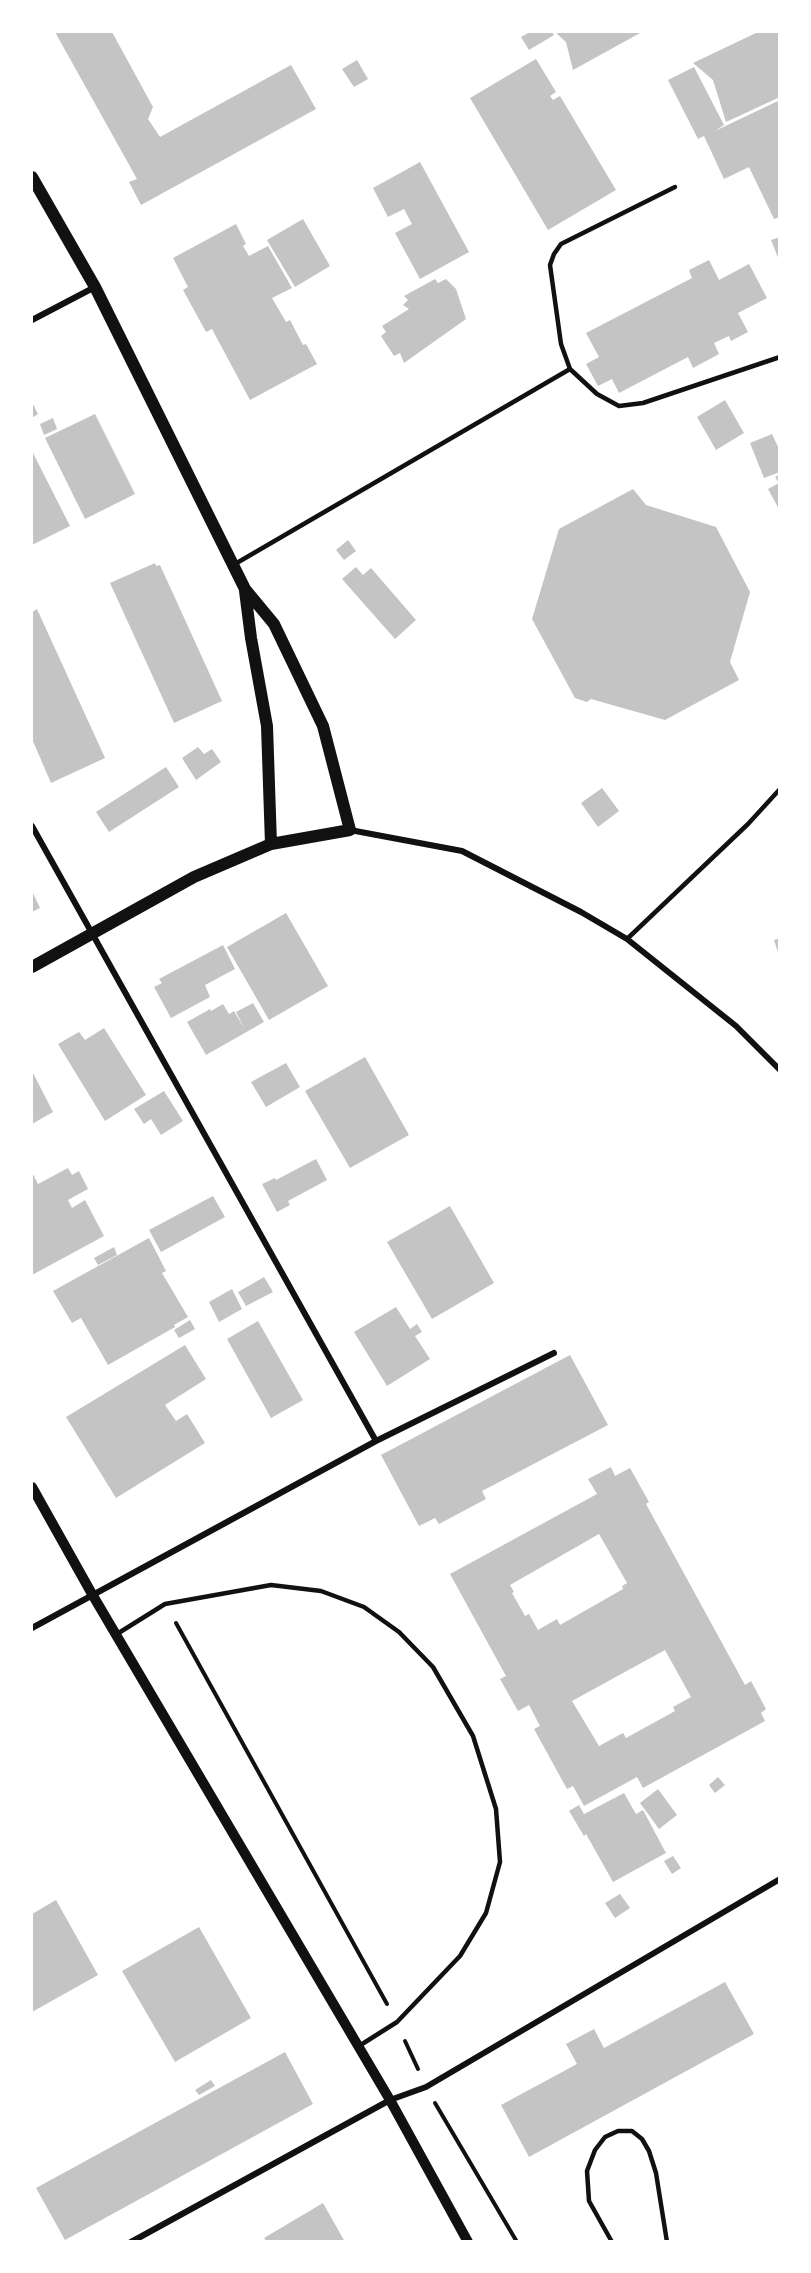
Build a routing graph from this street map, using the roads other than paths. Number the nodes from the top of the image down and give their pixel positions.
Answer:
1 (32, 177) edge
2 (675, 187) dead end
3 (95, 287) junction
4 (32, 320) edge
5 (780, 357) edge
6 (570, 369) junction
7 (233, 566) junction
8 (245, 589) junction
9 (780, 789) edge
10 (32, 826) edge
11 (350, 830) junction
12 (271, 844) junction
13 (92, 934) junction
14 (627, 939) junction
15 (32, 967) edge
16 (780, 1070) edge
17 (554, 1353) dead end
18 (376, 1441) junction
19 (32, 1487) edge
20 (92, 1594) junction
21 (32, 1628) edge
22 (116, 1635) junction
23 (780, 1879) edge
24 (359, 2046) junction
25 (390, 2100) junction
26 (131, 2241) edge
27 (468, 2241) edge
28 (612, 2241) edge
29 (667, 2241) edge

1 - 3 main road
2 - 6 lane
3 - 4 street
3 - 7 main road
5 - 6 lane
6 - 7 lane
7 - 8 main road
8 - 11 main road
8 - 12 main road
9 - 14 lane
10 - 13 street
11 - 12 main road
11 - 14 street
12 - 13 main road
13 - 15 main road
13 - 18 street
14 - 16 street
17 - 18 street
18 - 20 street
19 - 20 street
20 - 21 street
20 - 22 street
22 - 24 street
22 - 24 lane
23 - 25 street
24 - 25 street
25 - 26 street
25 - 27 street
28 - 29 lane

